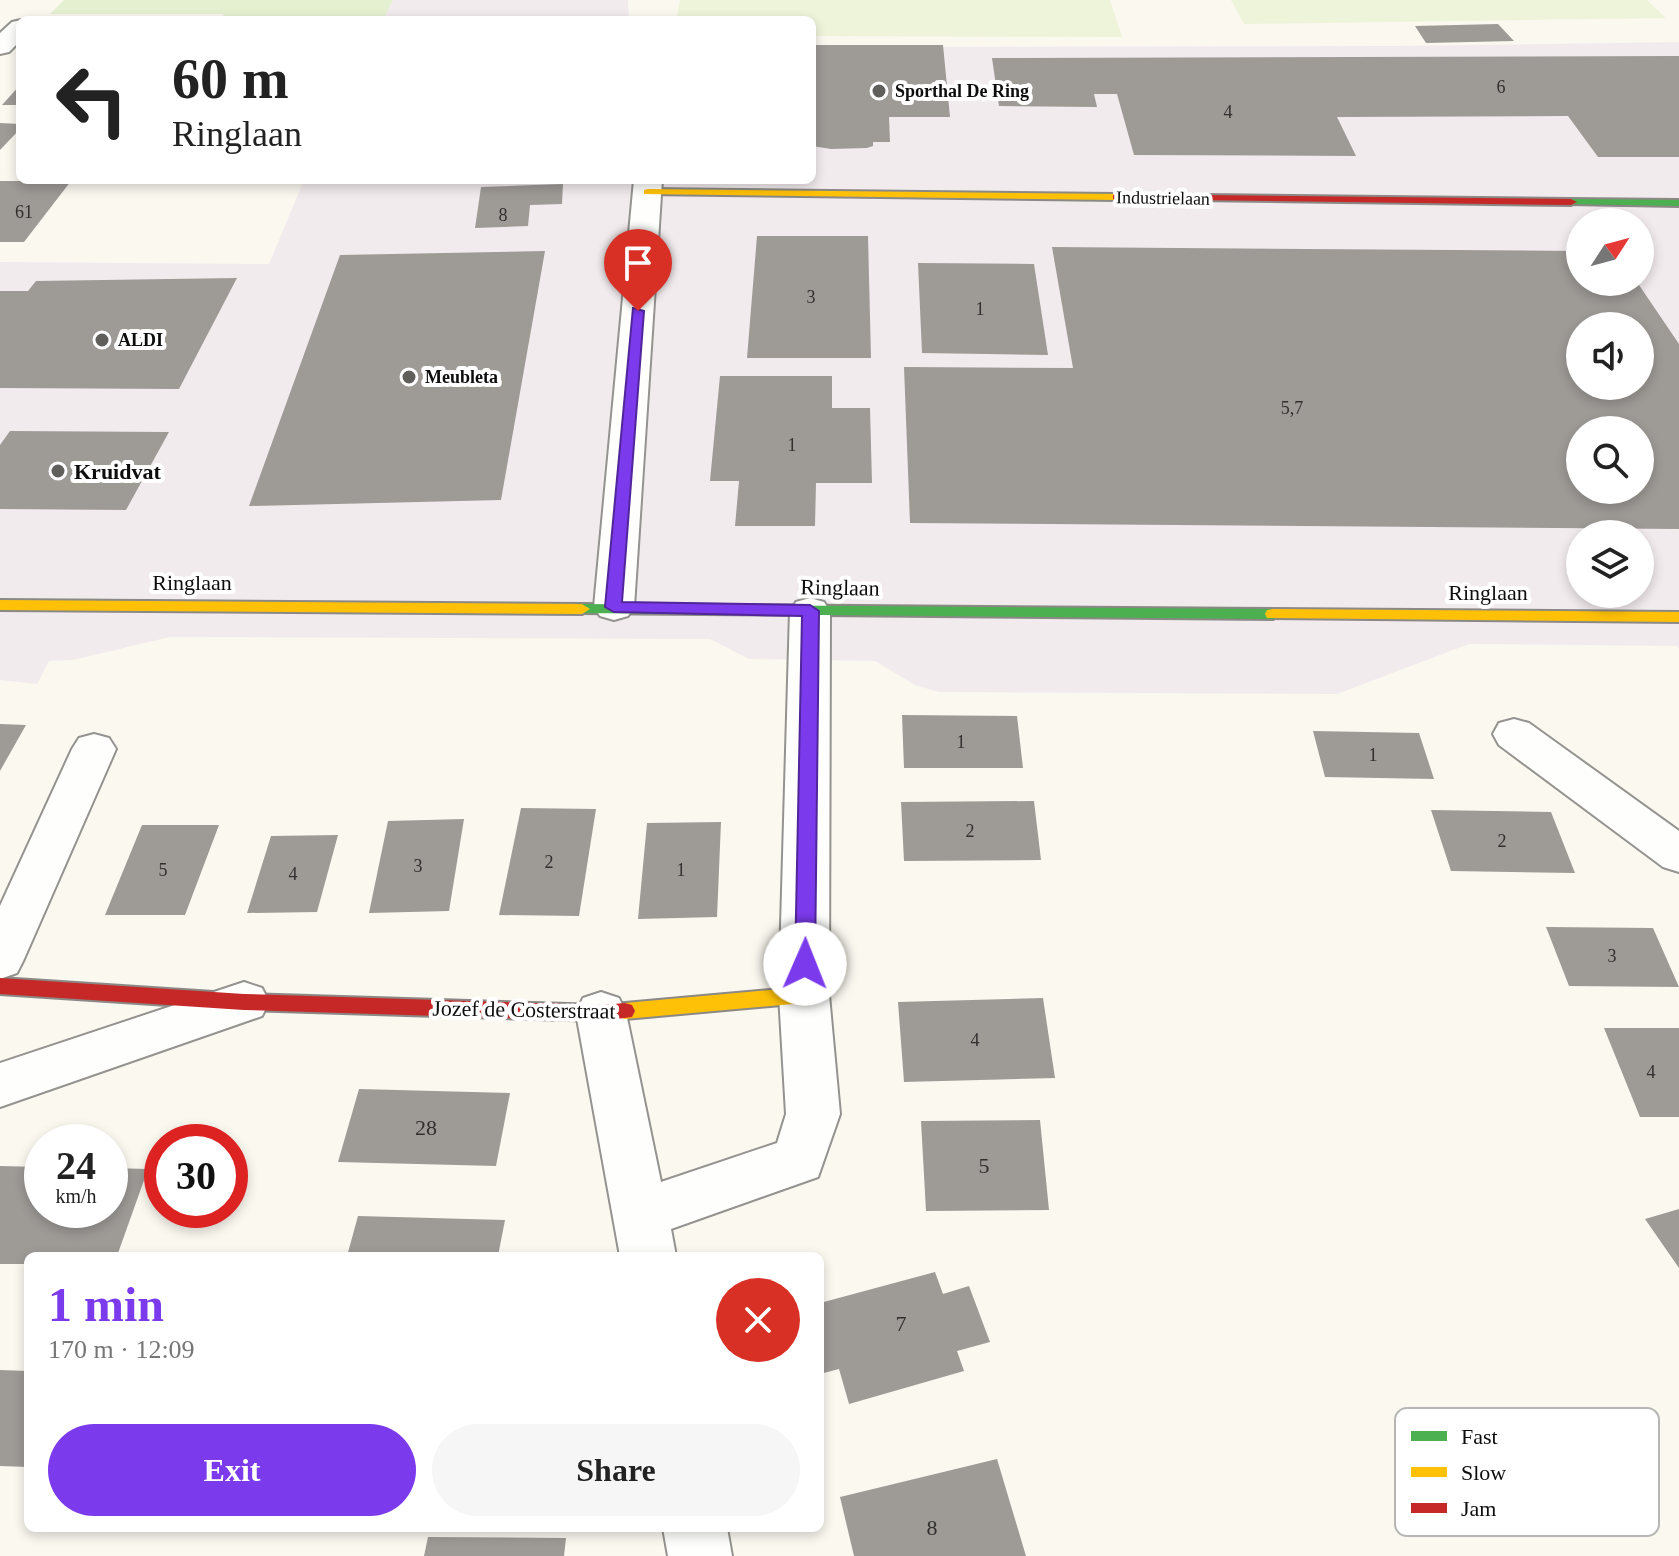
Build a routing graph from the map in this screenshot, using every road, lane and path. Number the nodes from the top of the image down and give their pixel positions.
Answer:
1 (16, 31) edge
2 (0, 47) edge
3 (648, 186) edge
4 (1679, 203) edge
5 (0, 605) edge
6 (614, 607) junction
7 (810, 611) junction
8 (1679, 617) edge
9 (1514, 734) dead end
10 (94, 749) dead end
11 (1679, 855) edge
12 (0, 959) edge
13 (0, 986) edge
14 (804, 995) junction
15 (244, 1002) junction
16 (601, 1013) junction
17 (0, 1085) edge
18 (644, 1235) edge
19 (696, 1532) edge
20 (700, 1556) edge

1 - 2 street
3 - 4 street, Industrielaan
3 - 6 street
5 - 6 street, Ringlaan
6 - 7 street, Ringlaan
7 - 8 street, Ringlaan
7 - 14 street
9 - 11 street
10 - 12 street
13 - 15 street, Jozef de Costerstraat
14 - 16 street, Jozef de Costerstraat
14 - 18 street
15 - 16 street, Jozef de Costerstraat
15 - 17 street, Jozef de Costerstraat
16 - 18 street
19 - 20 street

